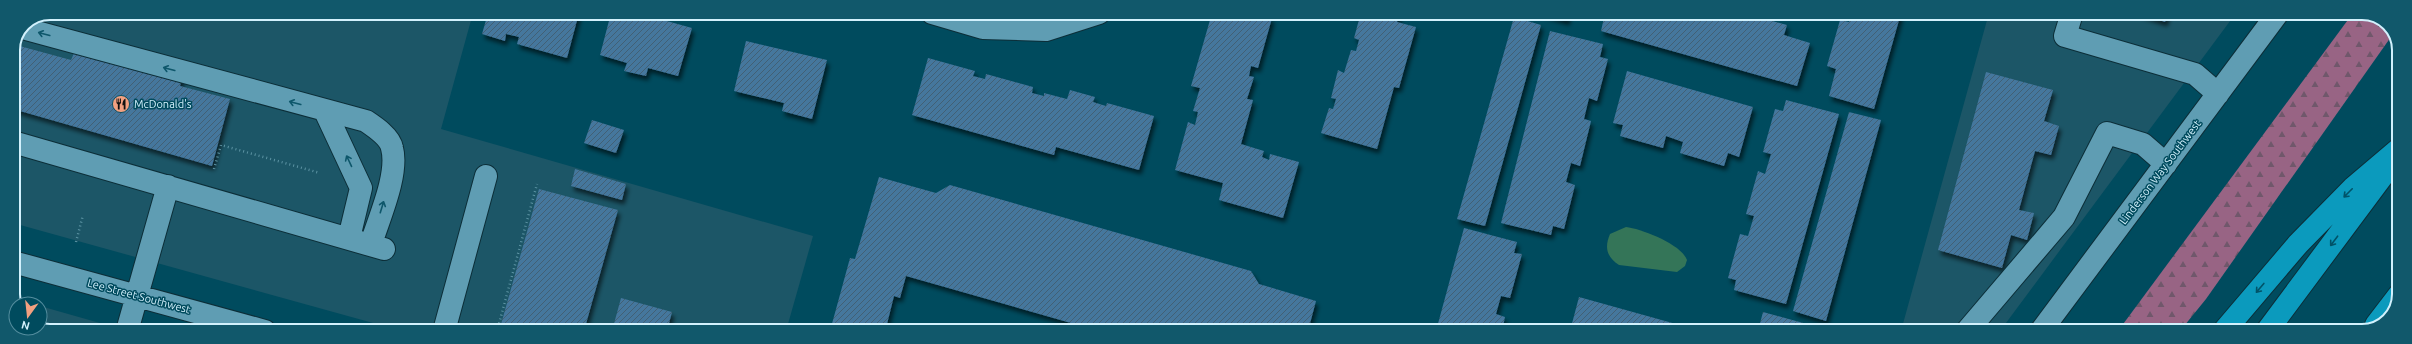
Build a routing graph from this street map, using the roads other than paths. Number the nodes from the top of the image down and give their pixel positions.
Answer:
1 (956, 20) edge
2 (1077, 20) edge
3 (2070, 20) edge
4 (2273, 20) edge
5 (28, 30) edge
6 (2218, 94) junction
7 (325, 111) junction
8 (20, 144) edge
9 (2392, 154) edge
10 (2392, 162) edge
11 (2166, 164) junction
12 (486, 176) dead end
13 (168, 186) junction
14 (349, 238) junction
15 (20, 264) edge
16 (137, 296) junction
17 (129, 324) edge
18 (239, 324) edge
19 (446, 324) edge
20 (1973, 324) edge
21 (2046, 324) edge
22 (2230, 324) edge
23 (2271, 324) edge

1 - 2 street
3 - 6 street
4 - 6 street, Linderson Way Southwest
7 -> 5 street
6 - 11 street, Linderson Way Southwest
14 -> 7 street
14 -> 7 street
8 - 13 street
9 -> 22 highway
10 -> 23 highway
11 - 20 street
11 - 21 street, Linderson Way Southwest
12 - 19 street
13 - 14 street
13 - 16 street
15 - 16 street, Lee Street Southwest
16 - 17 street
16 - 18 street, Lee Street Southwest

